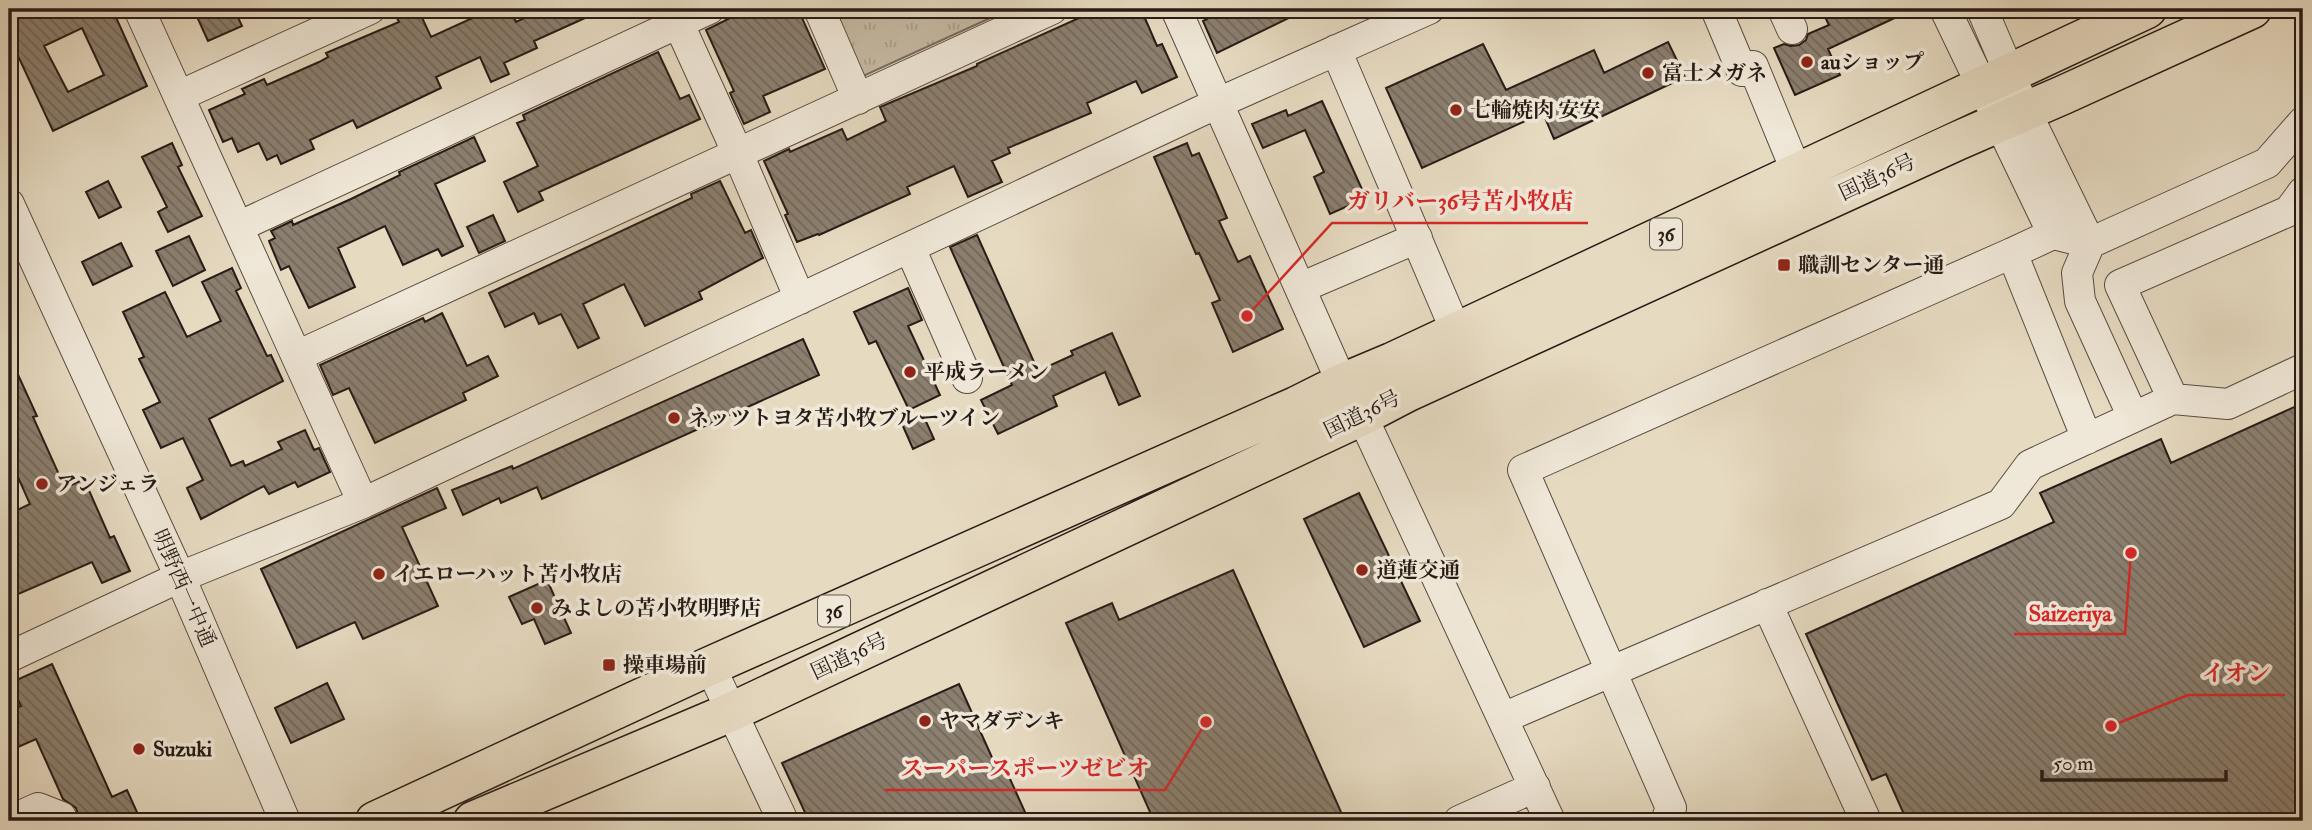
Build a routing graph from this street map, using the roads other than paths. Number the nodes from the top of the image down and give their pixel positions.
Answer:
1 (139, 9) edge
2 (370, 9) edge
3 (709, 9) edge
4 (818, 9) edge
5 (1052, 9) edge
6 (1176, 9) edge
7 (1429, 9) edge
8 (1716, 9) edge
9 (1945, 9) edge
10 (1982, 9) edge
11 (2147, 9) edge
12 (2252, 9) edge
13 (675, 16) edge
14 (1336, 50) junction
15 (1996, 79) junction
16 (179, 96) junction
17 (858, 99) junction
18 (1218, 103) junction
19 (2012, 118) junction
20 (2303, 122) edge
21 (738, 154) junction
22 (1797, 173) junction
23 (2303, 192) edge
24 (9, 204) edge
25 (238, 227) junction
26 (2053, 234) junction
27 (1417, 239) junction
28 (2090, 243) junction
29 (909, 248) junction
30 (2012, 253) junction
31 (1300, 288) junction
32 (800, 299) junction
33 (1456, 331) junction
34 (297, 356) junction
35 (2303, 369) edge
36 (967, 378) dead end
37 (1342, 383) junction
38 (2174, 399) junction
39 (1362, 416) junction
40 (2133, 417) junction
41 (2087, 439) junction
42 (363, 503) junction
43 (180, 577) junction
44 (1767, 604) junction
45 (9, 657) edge
46 (710, 666) junction
47 (1610, 672) junction
48 (731, 712) junction
49 (1503, 718) junction
50 (1535, 787) junction
51 (9, 821) edge
52 (63, 821) edge
53 (285, 821) edge
54 (375, 821) edge
55 (473, 821) edge
56 (783, 821) edge
57 (1459, 821) edge
58 (1550, 821) edge
59 (1666, 821) edge
60 (1866, 821) edge

1 - 16 street
2 - 16 street
3 - 13 street
4 - 17 street
5 - 17 street
6 - 18 street
7 - 14 street
8 - 22 street
9 - 15 street
10 - 15 street
11 - 15 highway, 国道36号 / 36
12 - 19 highway, 国道36号 / 36
13 - 21 street
13 - 25 street
14 - 18 street
14 - 27 street
15 - 19 street
15 - 22 highway, 国道36号 / 36
16 - 25 street
17 - 21 street
18 - 29 street
18 - 31 street
19 - 26 street
19 - 28 street
19 - 39 highway, 国道36号 / 36
20 - 28 street
21 - 32 street
21 - 34 street
22 - 33 highway, 国道36号 / 36
23 - 38 street
24 - 43 street, 明野西一中通
25 - 34 street
26 - 28 street
26 - 30 street
27 - 31 street
27 - 33 street
28 - 40 street
29 - 32 street
29 - 36 street
30 - 41 street
30 - 47 street
31 - 37 street
32 - 42 street
33 - 37 highway, 国道36号 / 36
34 - 42 street
35 - 38 street
37 - 39 street
37 - 46 highway, 国道36号 / 36
38 - 40 street
39 - 48 highway, 国道36号 / 36
39 - 49 street
40 - 41 street
41 - 44 street
42 - 43 street
43 - 45 street
43 - 53 street, 明野西一中通
44 - 47 street
44 - 60 street
46 - 48 street
46 - 54 highway, 国道36号 / 36
47 - 49 street
47 - 59 street
48 - 55 highway, 国道36号 / 36
48 - 56 street
49 - 50 street
50 - 57 street
50 - 58 street
51 - 52 street

